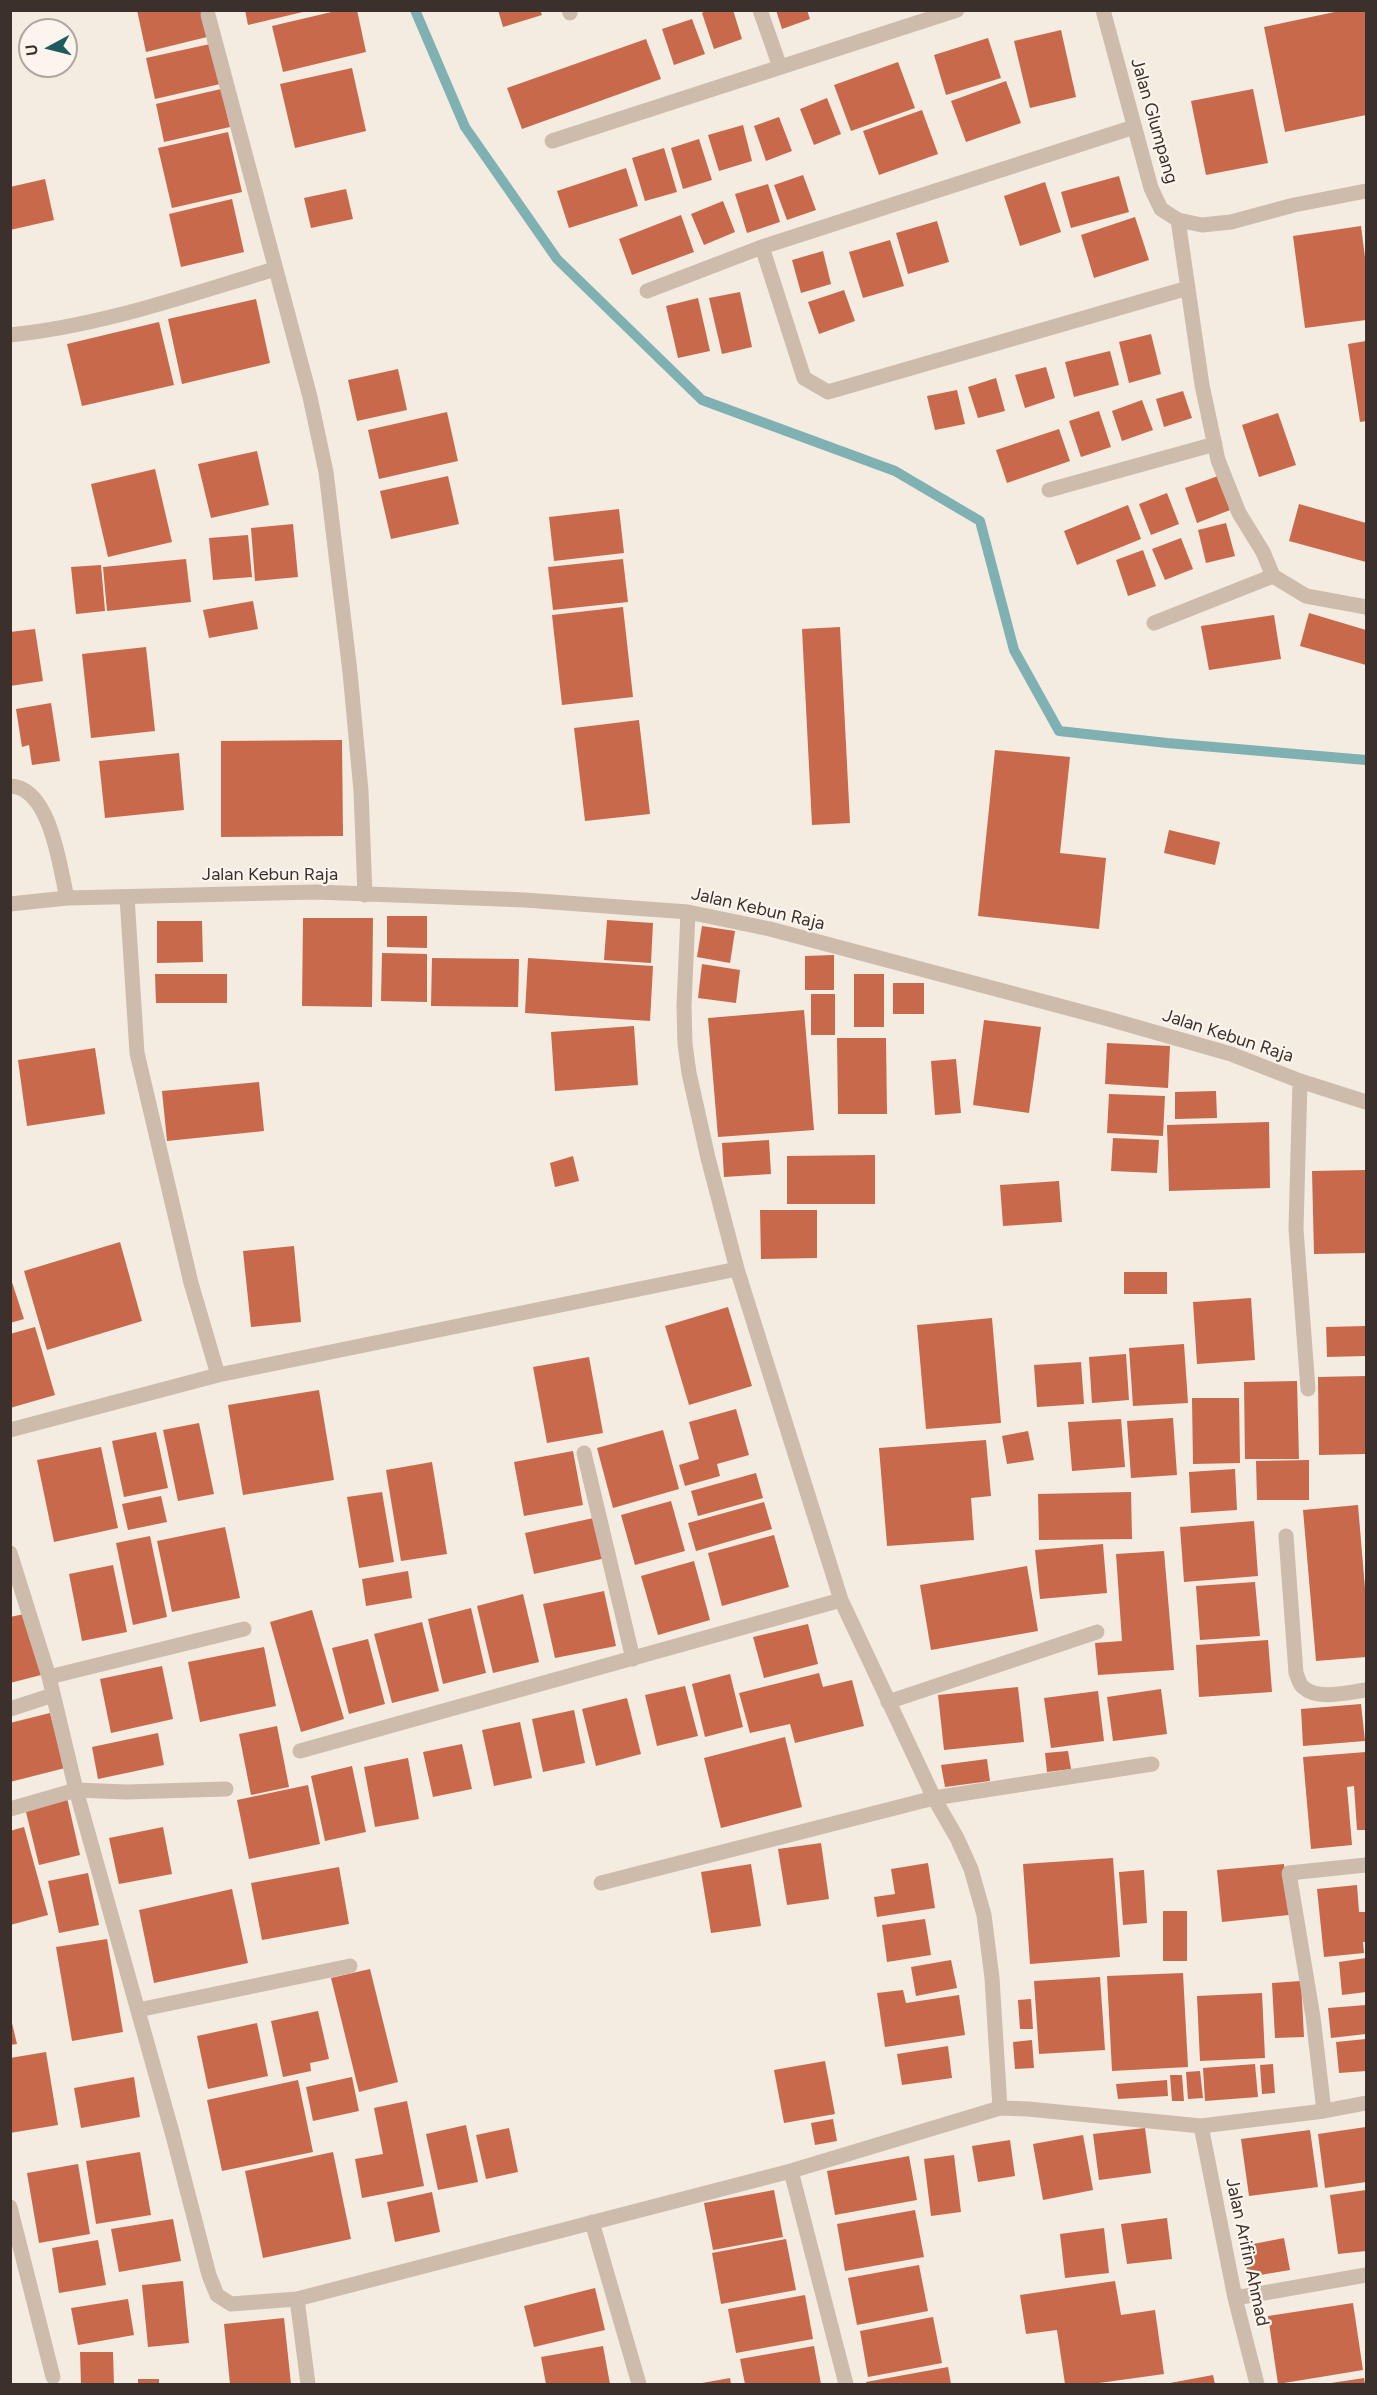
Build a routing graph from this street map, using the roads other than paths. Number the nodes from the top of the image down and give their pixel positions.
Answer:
1 (760, 10) edge
2 (957, 10) edge
3 (1103, 10) edge
4 (208, 15) dead end
5 (780, 68) junction
6 (1134, 127) junction
7 (552, 141) dead end
8 (1366, 191) edge
9 (1178, 220) junction
10 (762, 247) junction
11 (275, 269) junction
12 (1188, 288) junction
13 (647, 291) dead end
14 (10, 335) edge
15 (1215, 444) junction
16 (1049, 490) dead end
17 (1273, 576) junction
18 (1366, 608) edge
19 (1154, 623) dead end
20 (10, 786) edge
21 (365, 895) junction
22 (127, 897) junction
23 (67, 898) junction
24 (10, 904) edge
25 (688, 912) junction
26 (1300, 1081) junction
27 (1366, 1102) edge
28 (737, 1269) junction
29 (218, 1375) junction
30 (1308, 1389) dead end
31 (10, 1430) edge
32 (584, 1452) dead end
33 (1286, 1536) dead end
34 (10, 1553) edge
35 (841, 1600) junction
36 (244, 1629) dead end
37 (1097, 1632) dead end
38 (633, 1659) junction
39 (49, 1677) junction
40 (1366, 1690) edge
41 (53, 1695) junction
42 (888, 1702) junction
43 (10, 1709) edge
44 (300, 1751) dead end
45 (1152, 1764) dead end
46 (226, 1789) dead end
47 (76, 1790) junction
48 (934, 1798) junction
49 (10, 1809) edge
50 (1366, 1865) edge
51 (601, 1883) dead end
52 (350, 1966) dead end
53 (138, 2010) junction
54 (1366, 2103) edge
55 (1000, 2108) junction
56 (1324, 2111) junction
57 (1201, 2126) junction
58 (791, 2171) junction
59 (10, 2207) edge
60 (592, 2222) junction
61 (1366, 2275) edge
62 (1235, 2298) junction
63 (297, 2299) junction
64 (53, 2377) dead end
65 (308, 2385) edge
66 (639, 2385) edge
67 (846, 2385) edge
68 (1257, 2385) edge

1 - 5 street
2 - 5 street
3 - 6 street, Jalan Glumpang
4 - 11 street
5 - 7 street
6 - 9 street, Jalan Glumpang
6 - 10 street
8 - 9 street
9 - 12 street
10 - 12 street
10 - 13 street
11 - 14 street
11 - 21 street
12 - 15 street
15 - 16 street
15 - 17 street
17 - 18 street
17 - 19 street
20 - 23 street
21 - 22 street, Jalan Kebun Raja
21 - 25 street, Jalan Kebun Raja
22 - 23 street, Jalan Kebun Raja
22 - 29 street
23 - 24 street, Jalan Kebun Raja
25 - 26 street, Jalan Kebun Raja
25 - 28 street
26 - 27 street, Jalan Kebun Raja
26 - 30 street
28 - 29 street
28 - 35 street
29 - 31 street
32 - 38 street
33 - 40 street
34 - 39 street
35 - 38 street
35 - 42 street
36 - 39 street
37 - 42 street
38 - 44 street
39 - 41 street
41 - 43 street
41 - 47 street
42 - 48 street
45 - 48 street
46 - 47 street
47 - 49 street
47 - 53 street
48 - 51 street
48 - 55 street
50 - 56 street
52 - 53 street
53 - 63 street
54 - 56 street
55 - 57 street
55 - 58 street
56 - 57 street
57 - 62 street, Jalan Arifin Ahmad
58 - 60 street
58 - 67 street
59 - 64 street
60 - 63 street
60 - 66 street
61 - 62 street
62 - 68 street, Jalan Arifin Ahmad
63 - 65 street

